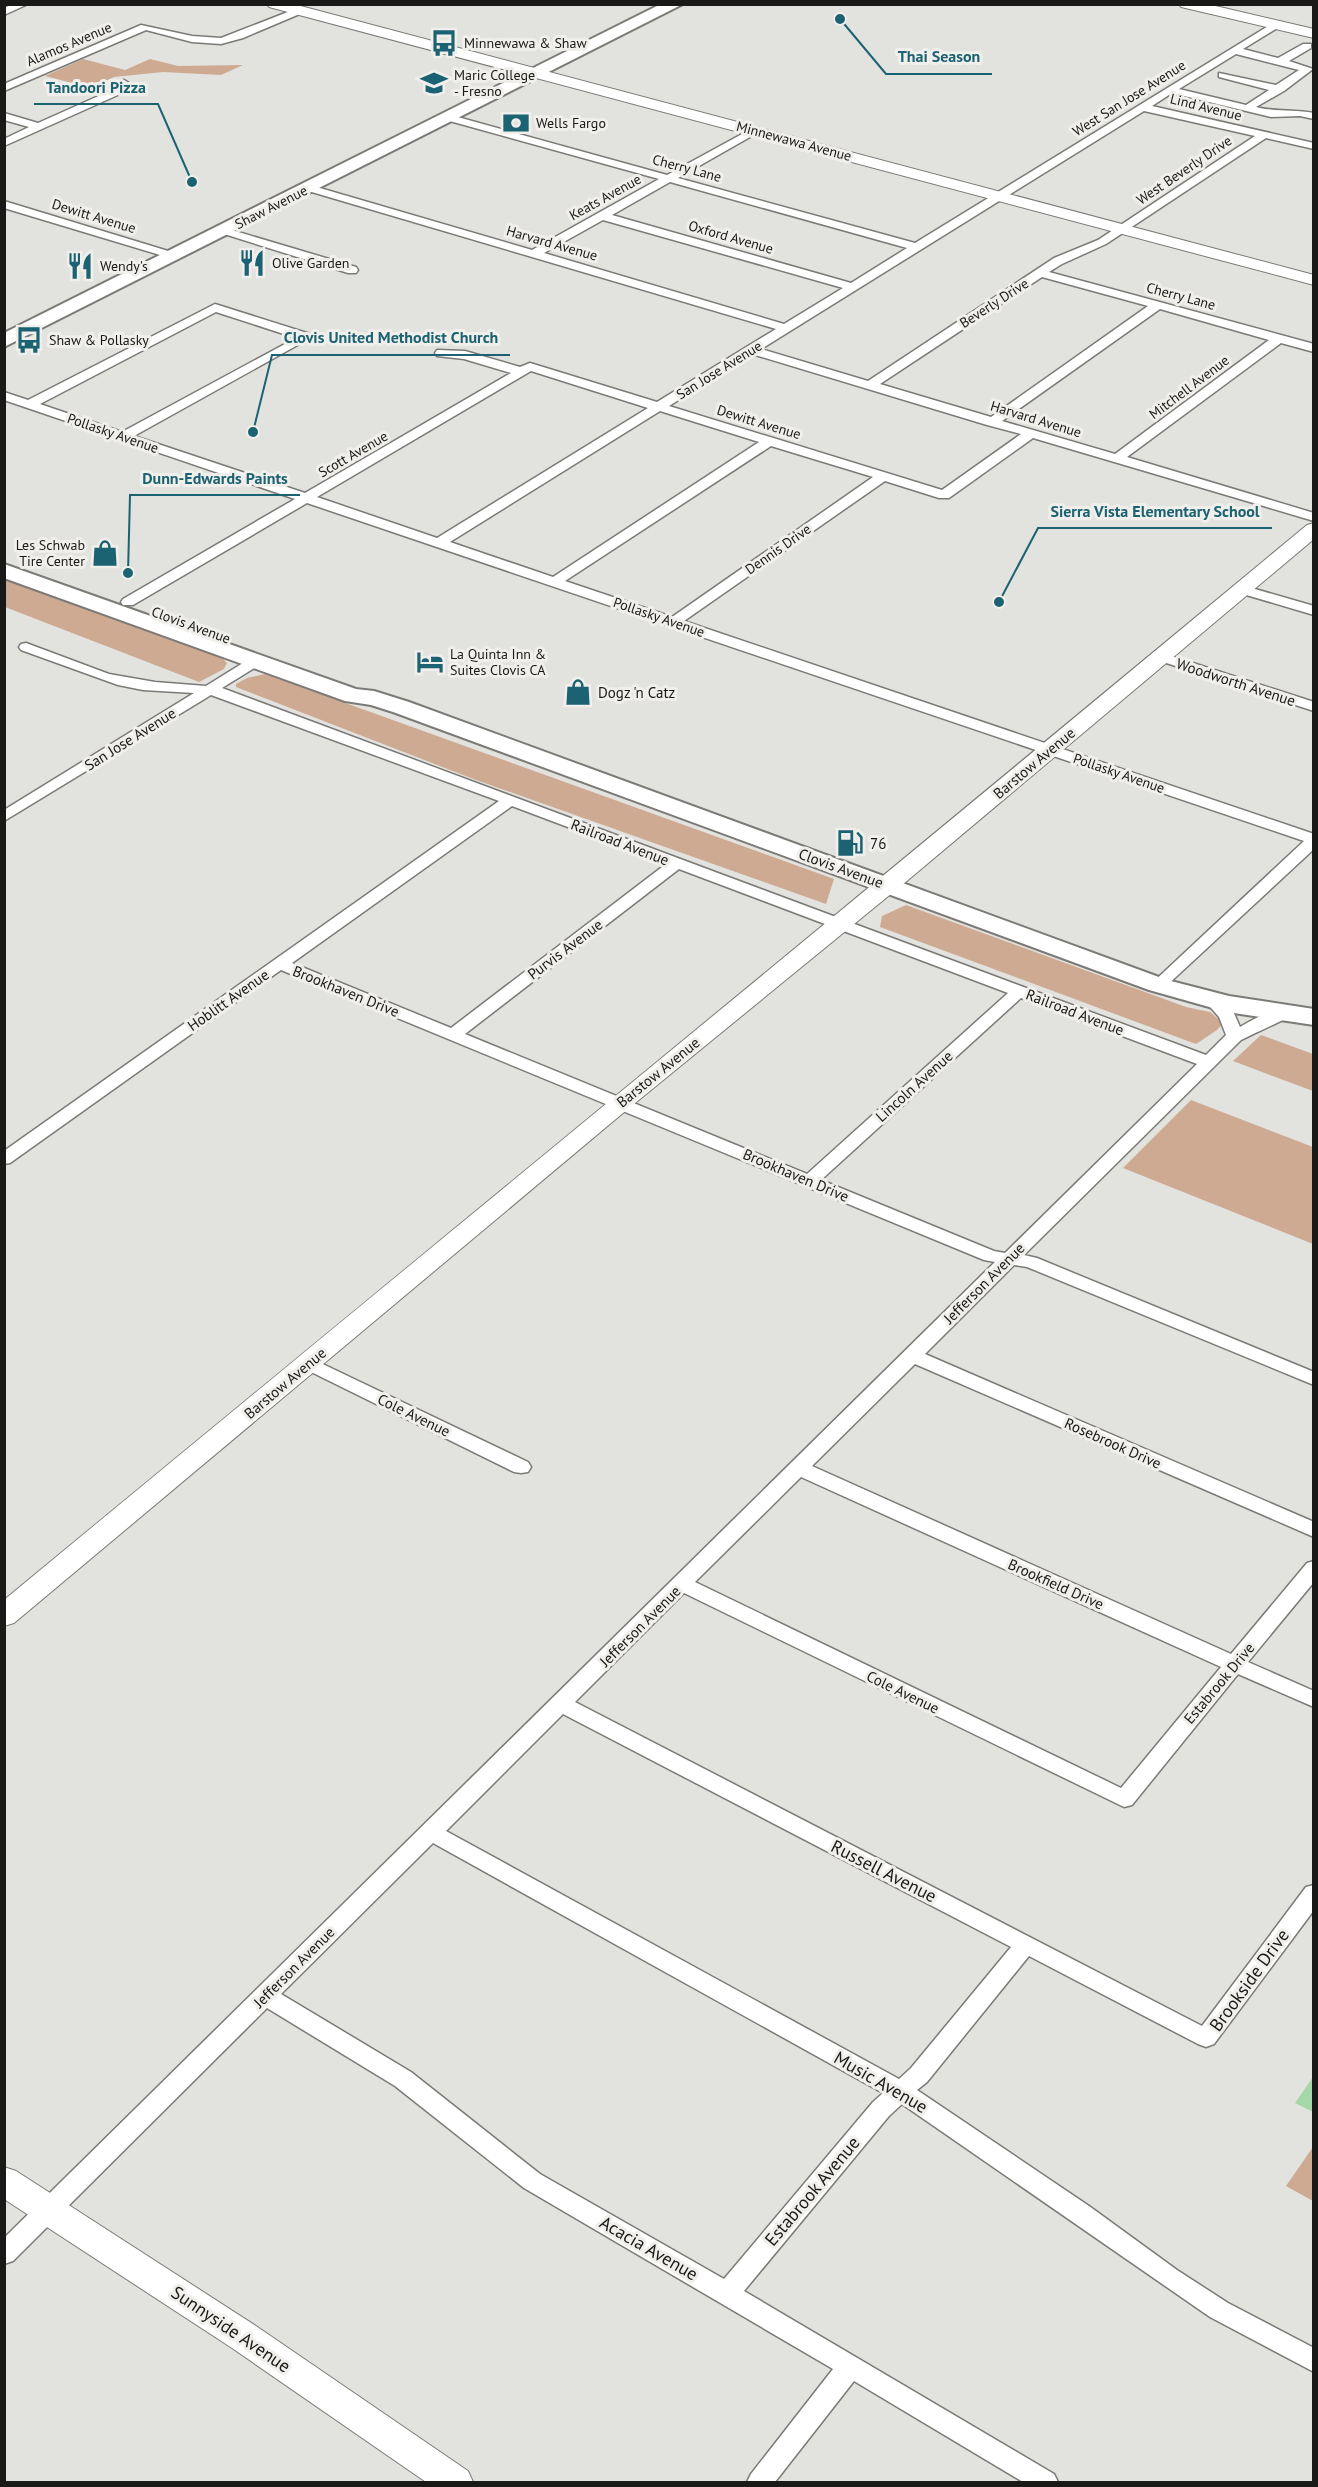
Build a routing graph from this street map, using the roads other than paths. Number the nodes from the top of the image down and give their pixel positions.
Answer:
1 (22, 4) edge
2 (274, 4) edge
3 (650, 4) edge
4 (663, 4) edge
5 (675, 4) edge
6 (1186, 4) edge
7 (298, 11) junction
8 (4, 12) edge
9 (1275, 25) junction
10 (630, 28) junction
11 (1310, 40) edge
12 (1235, 50) junction
13 (1281, 61) junction
14 (519, 69) junction
15 (539, 74) junction
16 (1223, 75) dead end
17 (124, 83) dead end
18 (4, 88) edge
19 (1280, 89) junction
20 (1171, 90) junction
21 (1143, 107) junction
22 (1248, 108) junction
23 (4, 116) edge
24 (1314, 116) edge
25 (450, 118) junction
26 (39, 127) junction
27 (753, 130) junction
28 (1262, 136) junction
29 (4, 143) edge
30 (1314, 146) edge
31 (323, 168) junction
32 (668, 178) junction
33 (288, 186) junction
34 (309, 188) junction
35 (999, 196) junction
36 (4, 204) edge
37 (602, 216) junction
38 (1122, 229) junction
39 (225, 231) junction
40 (917, 247) junction
41 (165, 254) junction
42 (534, 254) junction
43 (352, 270) dead end
44 (1040, 273) junction
45 (1314, 280) edge
46 (853, 287) junction
47 (1158, 305) junction
48 (5, 327) edge
49 (786, 328) junction
50 (4, 334) edge
51 (1278, 339) junction
52 (4, 341) edge
53 (1314, 348) edge
54 (751, 350) junction
55 (441, 353) dead end
56 (526, 370) junction
57 (870, 385) junction
58 (4, 396) edge
59 (30, 404) junction
60 (659, 407) junction
61 (992, 422) junction
62 (1031, 433) junction
63 (123, 436) junction
64 (769, 441) junction
65 (1117, 459) junction
66 (883, 476) junction
67 (307, 498) junction
68 (1314, 517) edge
69 (1314, 529) edge
70 (439, 543) junction
71 (6, 566) edge
72 (555, 582) junction
73 (1241, 589) junction
74 (134, 611) junction
75 (1314, 611) edge
76 (674, 622) junction
77 (27, 647) dead end
78 (259, 656) junction
79 (1159, 656) junction
80 (210, 689) junction
81 (374, 698) junction
82 (1314, 707) edge
83 (1049, 749) junction
84 (511, 800) junction
85 (4, 817) edge
86 (1314, 839) edge
87 (677, 863) junction
88 (888, 885) junction
89 (840, 924) junction
90 (280, 964) junction
91 (1158, 984) junction
92 (1019, 991) junction
93 (1212, 1000) junction
94 (1286, 1014) junction
95 (1314, 1017) edge
96 (453, 1035) junction
97 (1234, 1036) junction
98 (1208, 1062) junction
99 (620, 1103) junction
100 (4, 1159) edge
101 (810, 1181) junction
102 (1010, 1258) junction
103 (912, 1355) junction
104 (308, 1363) junction
105 (1314, 1379) edge
106 (521, 1467) dead end
107 (799, 1468) junction
108 (1314, 1530) edge
109 (1314, 1568) edge
110 (682, 1584) junction
111 (4, 1616) edge
112 (1234, 1665) junction
113 (1314, 1700) edge
114 (561, 1704) junction
115 (1124, 1799) joint
116 (430, 1832) junction
117 (1314, 1893) edge
118 (1026, 1944) junction
119 (265, 1996) junction
120 (1206, 2038) joint
121 (900, 2091) junction
122 (4, 2181) edge
123 (50, 2210) junction
124 (4, 2254) edge
125 (727, 2293) junction
126 (1314, 2361) edge
127 (849, 2368) junction
128 (450, 2481) edge
129 (760, 2482) edge
130 (1045, 2482) edge

1 - 8 street
2 - 7 main road, Minnewawa Avenue
3 - 14 main road, Shaw Avenue
4 - 10 main road
5 - 10 main road
6 - 9 main road
7 - 14 main road, Minnewawa Avenue
7 - 18 street, Alamos Avenue
9 - 11 main road
9 - 12 street, West San Jose Avenue
10 - 15 main road, Shaw Avenue
11 - 13 street
12 - 13 street
12 - 20 street, West San Jose Avenue
13 - 19 street
14 - 15 main road, Minnewawa Avenue
14 - 31 main road, Shaw Avenue
15 - 25 main road, Shaw Avenue
15 - 27 main road, Minnewawa Avenue
16 - 19 street
17 - 26 street
19 - 22 street
20 - 21 street, West San Jose Avenue
20 - 22 street
21 - 28 street, Lind Avenue
21 - 35 street, West San Jose Avenue
22 - 24 street
23 - 26 street
25 - 32 street, Cherry Lane
25 - 34 main road, Shaw Avenue
26 - 29 street
27 - 32 street, Keats Avenue
27 - 35 main road, Minnewawa Avenue
28 - 30 street, Lind Avenue
28 - 38 street, West Beverly Drive
31 - 33 main road, Shaw Avenue
31 - 34 main road
32 - 37 street, Keats Avenue
32 - 40 street, Cherry Lane
33 - 39 main road
33 - 41 main road, Shaw Avenue
34 - 39 main road, Shaw Avenue
34 - 42 street, Harvard Avenue
35 - 38 main road, Minnewawa Avenue
35 - 40 street, San Jose Avenue
36 - 41 street, Dewitt Avenue
37 - 42 street, Keats Avenue
37 - 46 street, Oxford Avenue
38 - 44 street, Beverly Drive
38 - 45 main road, Minnewawa Avenue
39 - 41 main road, Shaw Avenue
39 - 43 street
40 - 46 street, San Jose Avenue
41 - 48 main road, Shaw Avenue
41 - 52 main road, Shaw Avenue
42 - 49 street, Harvard Avenue
44 - 47 street, Cherry Lane
44 - 57 street, Beverly Drive
46 - 49 street, San Jose Avenue
47 - 51 street, Cherry Lane
47 - 61 street
48 - 50 main road
49 - 54 street, San Jose Avenue
51 - 53 street, Cherry Lane
51 - 65 street, Mitchell Avenue
54 - 57 street, Harvard Avenue
54 - 60 street, San Jose Avenue
55 - 56 street, Dewitt Avenue
56 - 60 street, Dewitt Avenue
56 - 67 street, Scott Avenue
57 - 61 street, Harvard Avenue
58 - 59 street, Pollasky Avenue
59 - 63 street, Pollasky Avenue
59 - 63 street
60 - 64 street, Dewitt Avenue
60 - 70 street, San Jose Avenue
61 - 62 street, Harvard Avenue
62 - 65 street, Harvard Avenue
62 - 66 street, Dewitt Avenue
63 - 67 street, Pollasky Avenue
64 - 66 street, Dewitt Avenue
64 - 72 street
65 - 68 street, Harvard Avenue
66 - 76 street, Dennis Drive
67 - 70 street, Pollasky Avenue
67 - 74 street, Scott Avenue
69 - 73 main road, Barstow Avenue
70 - 72 street, Pollasky Avenue
71 - 74 main road, Clovis Avenue
72 - 76 street, Pollasky Avenue
73 - 75 street
73 - 79 main road, Barstow Avenue
74 - 78 main road, Clovis Avenue
76 - 83 street, Pollasky Avenue
77 - 80 street, Railroad Avenue
78 - 80 street, San Jose Avenue
78 - 81 main road, Clovis Avenue
78 - 81 main road, Clovis Avenue
79 - 82 street, Woodworth Avenue
79 - 83 main road, Barstow Avenue
80 - 84 street, Railroad Avenue
80 - 85 street, San Jose Avenue
81 - 88 main road, Clovis Avenue
83 - 86 street, Pollasky Avenue
83 - 88 main road, Barstow Avenue
84 - 87 street, Railroad Avenue
84 - 90 street, Hoblitt Avenue
86 - 91 street
87 - 89 street, Railroad Avenue
87 - 96 street, Purvis Avenue
88 - 89 main road, Barstow Avenue
88 - 91 main road, Clovis Avenue
89 - 92 street, Railroad Avenue
89 - 99 main road, Barstow Avenue
90 - 96 street, Brookhaven Drive
90 - 100 street, Hoblitt Avenue
91 - 93 main road, Clovis Avenue
92 - 98 street, Railroad Avenue
92 - 101 street, Lincoln Avenue
93 - 94 main road, Clovis Avenue
93 - 97 street
94 - 95 main road, Clovis Avenue
94 - 97 street, Jefferson Avenue
96 - 99 street, Brookhaven Drive
97 - 98 street, Jefferson Avenue
98 - 102 street, Jefferson Avenue
99 - 101 street, Brookhaven Drive
99 - 104 main road, Barstow Avenue
101 - 102 street, Brookhaven Drive
102 - 103 street, Jefferson Avenue
102 - 105 street, Brookhaven Drive
103 - 107 street, Jefferson Avenue
103 - 108 street, Rosebrook Drive
104 - 106 street, Cole Avenue
104 - 111 main road, Barstow Avenue
107 - 110 street, Jefferson Avenue
107 - 112 street, Brookfield Drive
109 - 112 street, Estabrook Drive
110 - 114 street, Jefferson Avenue
110 - 115 street, Cole Avenue
112 - 113 street, Brookfield Drive
112 - 115 street, Estabrook Drive
114 - 116 street, Jefferson Avenue
114 - 118 street, Russell Avenue
116 - 119 street, Jefferson Avenue
116 - 121 street, Music Avenue
117 - 120 street, Brookside Drive
118 - 120 street, Russell Avenue
118 - 121 street
119 - 123 street, Jefferson Avenue
119 - 125 street, Acacia Avenue
121 - 125 street, Estabrook Avenue
121 - 126 street, Music Avenue
122 - 123 main road, Sunnyside Avenue
123 - 124 street, Jefferson Avenue
123 - 128 main road, Sunnyside Avenue
125 - 127 street, Acacia Avenue
127 - 129 street
127 - 130 street, Acacia Avenue

